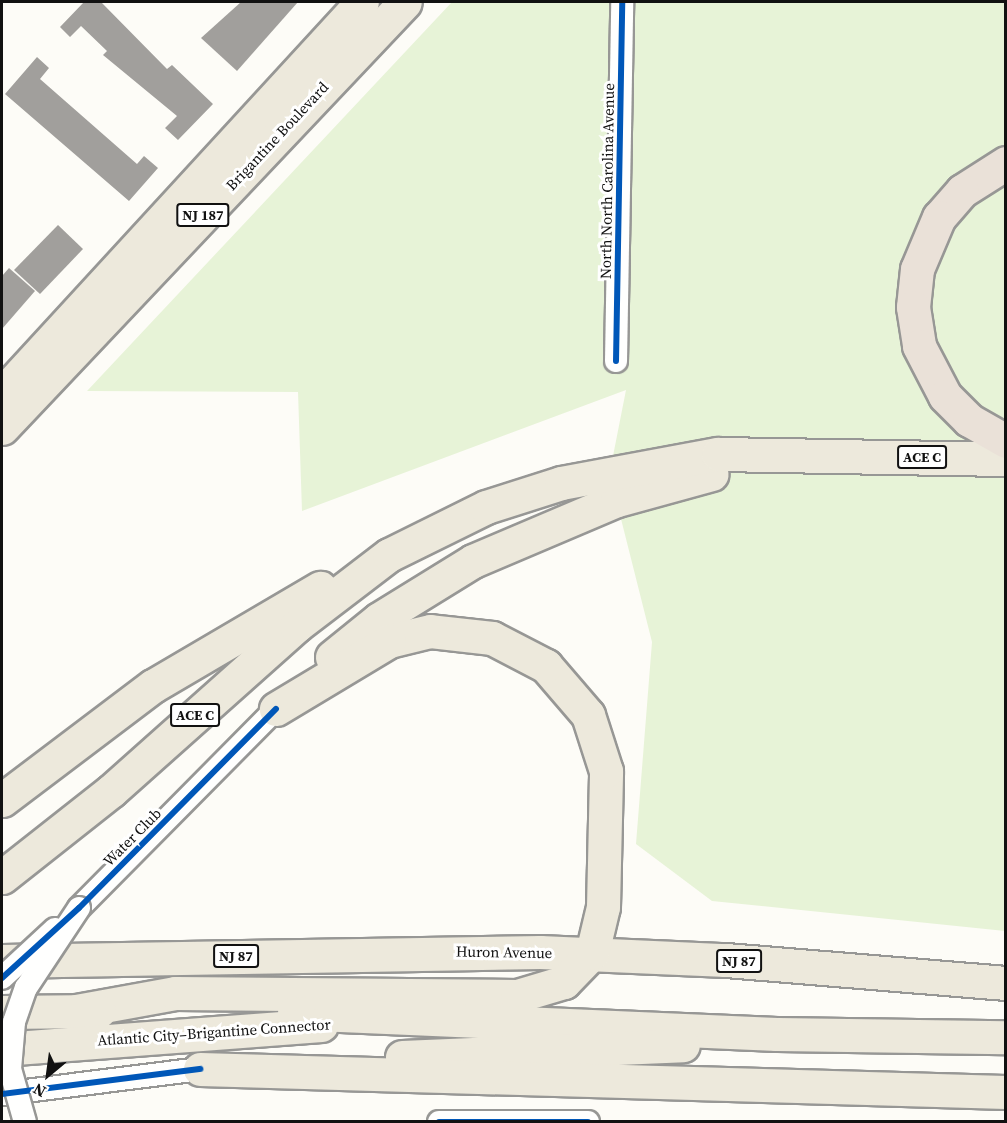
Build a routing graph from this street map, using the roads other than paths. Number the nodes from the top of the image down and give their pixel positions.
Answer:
1 (362, 2) edge
2 (405, 2) edge
3 (622, 2) edge
4 (1005, 163) edge
5 (616, 361) dead end
6 (2, 394) edge
7 (2, 428) edge
8 (1005, 441) edge
9 (838, 456) junction
10 (1005, 459) edge
11 (389, 555) junction
12 (276, 709) junction
13 (2, 800) edge
14 (2, 877) edge
15 (79, 908) junction
16 (592, 954) junction
17 (2, 961) edge
18 (2, 978) edge
19 (1005, 983) edge
20 (76, 1011) junction
21 (2, 1012) edge
22 (392, 1020) junction
23 (777, 1034) junction
24 (1005, 1037) edge
25 (2, 1049) edge
26 (200, 1069) junction
27 (1005, 1092) edge
28 (2, 1094) edge
29 (25, 1122) edge
30 (439, 1122) edge
31 (588, 1122) edge

1 - 6 main road, Brigantine Boulevard / NJ 187
2 - 7 main road, Brigantine Boulevard / NJ 187
3 - 5 street, North North Carolina Avenue
4 - 8 highway
9 - 10 main road, ACE C
9 - 11 main road, ACE C
9 - 12 main road
11 - 13 main road
11 - 14 main road, ACE C
12 - 15 street, Water Club
12 - 16 main road
15 - 18 street, Water Club, bridge
15 - 29 street, bridge
16 - 17 main road, Huron Avenue / NJ 87
16 - 19 main road, Huron Avenue / NJ 87
16 - 20 main road
20 - 21 main road
20 - 22 main road
22 - 23 main road
22 - 25 main road, Atlantic City–Brigantine Connector
23 - 24 main road
23 - 26 main road
26 - 27 main road
26 - 28 street
30 - 31 street

